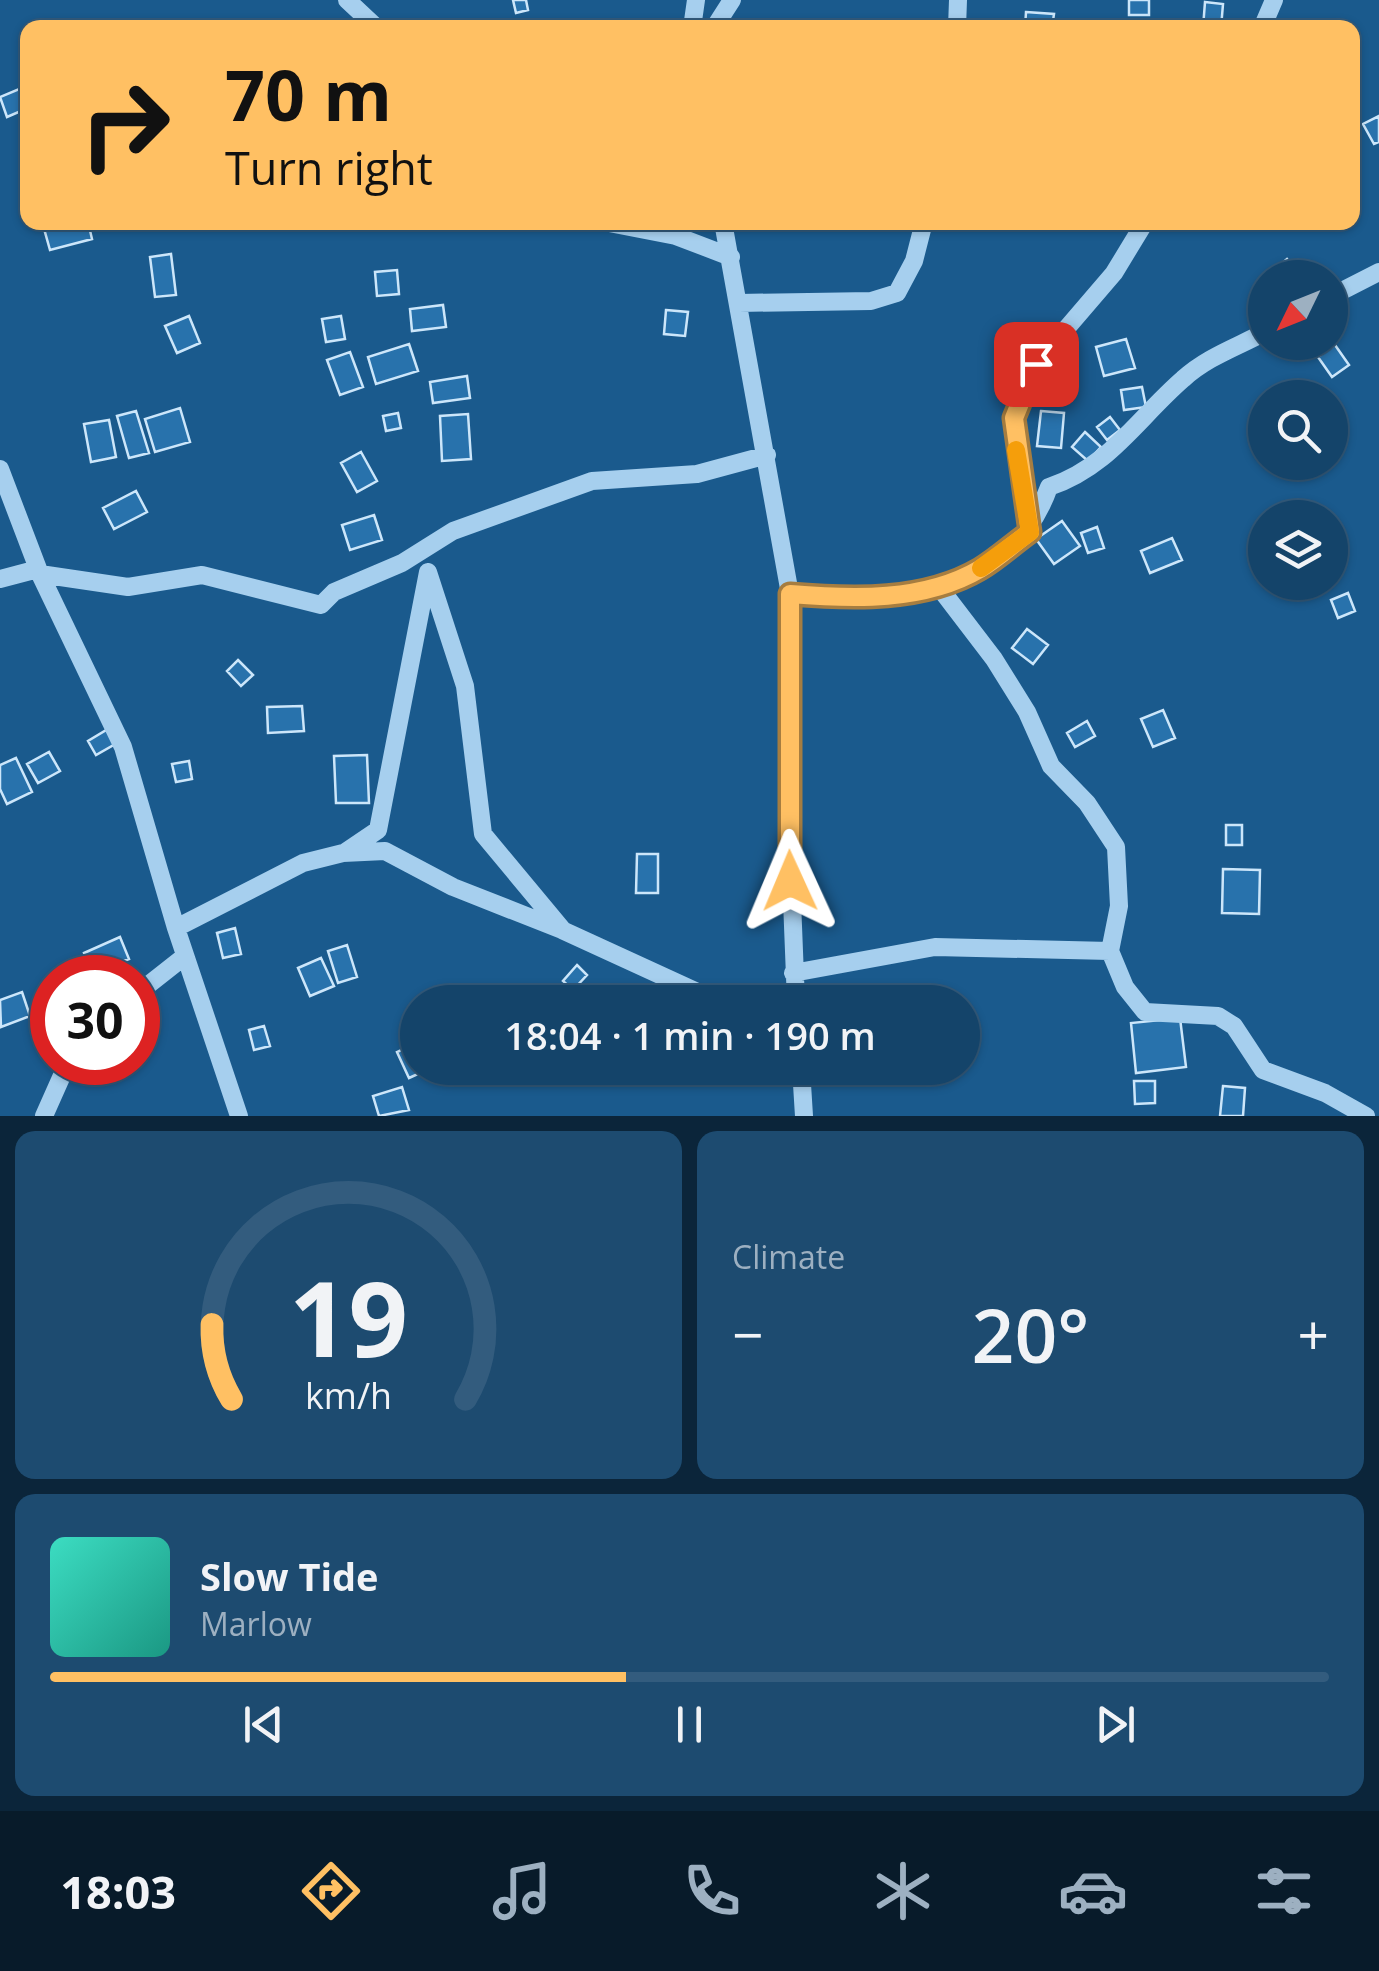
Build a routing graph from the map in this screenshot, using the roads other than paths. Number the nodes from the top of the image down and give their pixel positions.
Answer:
1 (347, 0) edge
2 (368, 20) edge
3 (645, 230) edge
4 (725, 230) edge
5 (922, 230) edge
6 (1140, 230) edge
7 (731, 258) junction
8 (1379, 272) edge
9 (1348, 288) edge
10 (739, 304) junction
11 (1248, 340) edge
12 (767, 456) junction
13 (0, 468) edge
14 (1030, 532) junction
15 (431, 545) junction
16 (39, 571) junction
17 (428, 572) junction
18 (0, 579) edge
19 (939, 587) junction
20 (790, 594) junction
21 (344, 853) junction
22 (176, 928) junction
23 (562, 930) junction
24 (1110, 951) junction
25 (185, 956) junction
26 (793, 973) junction
27 (160, 976) edge
28 (682, 985) edge
29 (794, 985) edge
30 (58, 1085) edge
31 (802, 1085) edge
32 (44, 1116) edge
33 (240, 1116) edge
34 (804, 1116) edge
35 (1366, 1116) edge

1 - 2 street
3 - 7 street
4 - 7 street
5 - 10 street
6 - 14 street
7 - 10 street
8 - 9 street
10 - 12 street
11 - 14 street
12 - 15 street
12 - 20 street
13 - 16 street
14 - 19 street
15 - 16 street
15 - 17 street
16 - 18 street
16 - 22 street
17 - 21 street
17 - 23 street
19 - 20 street
19 - 24 street
20 - 26 street
21 - 22 street
21 - 23 street
22 - 25 street
23 - 28 street
24 - 26 street
24 - 35 street
25 - 27 street
25 - 33 street
26 - 29 street
30 - 32 street
31 - 34 street

